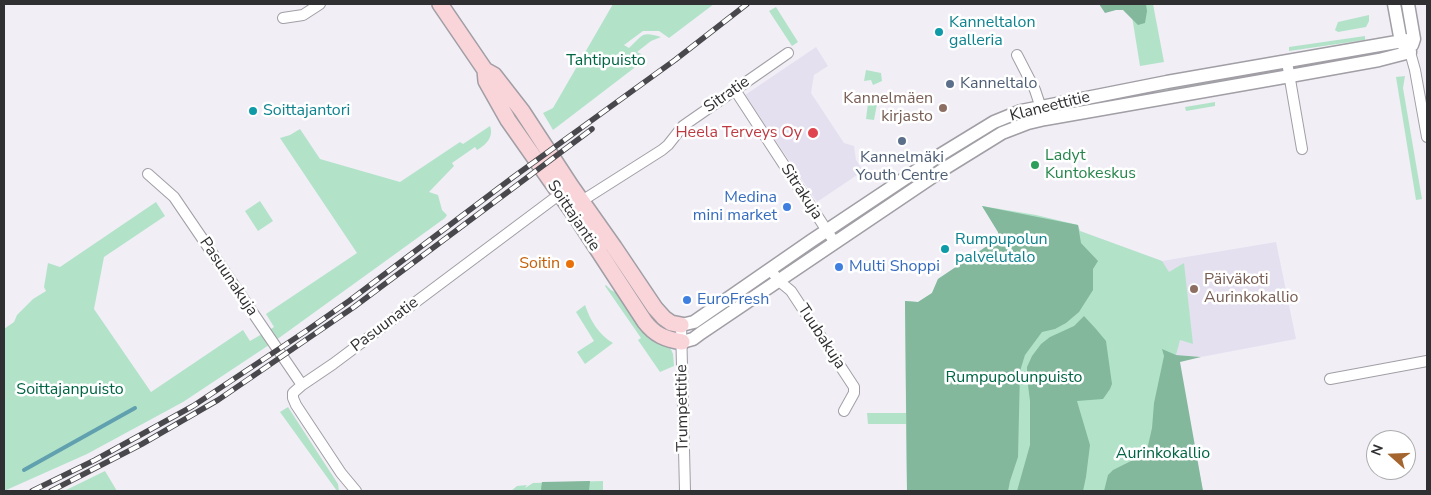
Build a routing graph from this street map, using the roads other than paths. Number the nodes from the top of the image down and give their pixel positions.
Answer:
1 (320, 4) edge
2 (440, 4) edge
3 (1394, 4) edge
4 (1408, 4) edge
5 (283, 18) dead end
6 (1414, 39) junction
7 (1400, 42) junction
8 (1410, 52) junction
9 (788, 53) dead end
10 (1016, 55) dead end
11 (1287, 62) junction
12 (1290, 76) junction
13 (735, 90) junction
14 (1041, 106) junction
15 (1045, 119) junction
16 (1427, 138) edge
17 (1302, 149) dead end
18 (148, 174) dead end
19 (565, 190) junction
20 (576, 205) junction
21 (826, 231) junction
22 (835, 242) junction
23 (770, 269) junction
24 (779, 281) junction
25 (681, 325) junction
26 (682, 342) junction
27 (1427, 361) edge
28 (1330, 379) dead end
29 (302, 385) junction
30 (844, 411) dead end
31 (356, 491) edge
32 (685, 491) edge

1 - 5 street
2 - 19 main road, Soittajantie
3 - 7 street
4 - 6 street
6 - 7 street, Klaneettitie
6 - 8 street
7 - 8 street
7 - 11 street, Klaneettitie
8 - 12 street, Klaneettitie
8 - 16 street
9 - 13 street, Sitratie
10 - 14 street
11 - 12 street
11 - 14 street, Klaneettitie
12 - 15 street, Klaneettitie
12 - 17 street
13 - 20 street, Sitratie
13 - 21 street, Sitrakuja
14 - 15 street
14 - 21 street, Klaneettitie
15 - 22 street, Klaneettitie
18 - 29 street, Pasuunakuja
19 - 20 main road, Soittajantie
19 - 29 street, Pasuunatie
20 - 25 main road, Soittajantie
20 - 26 main road, Soittajantie
21 - 22 street, Sitrakuja
21 - 23 street, Klaneettitie
22 - 24 street, Klaneettitie
23 - 24 street, Tuubakuja
23 - 25 street, Klaneettitie
24 - 26 street, Klaneettitie
24 - 30 street, Tuubakuja
25 - 26 street, Trumpettitie
26 - 32 street, Trumpettitie
27 - 28 street
29 - 31 street

